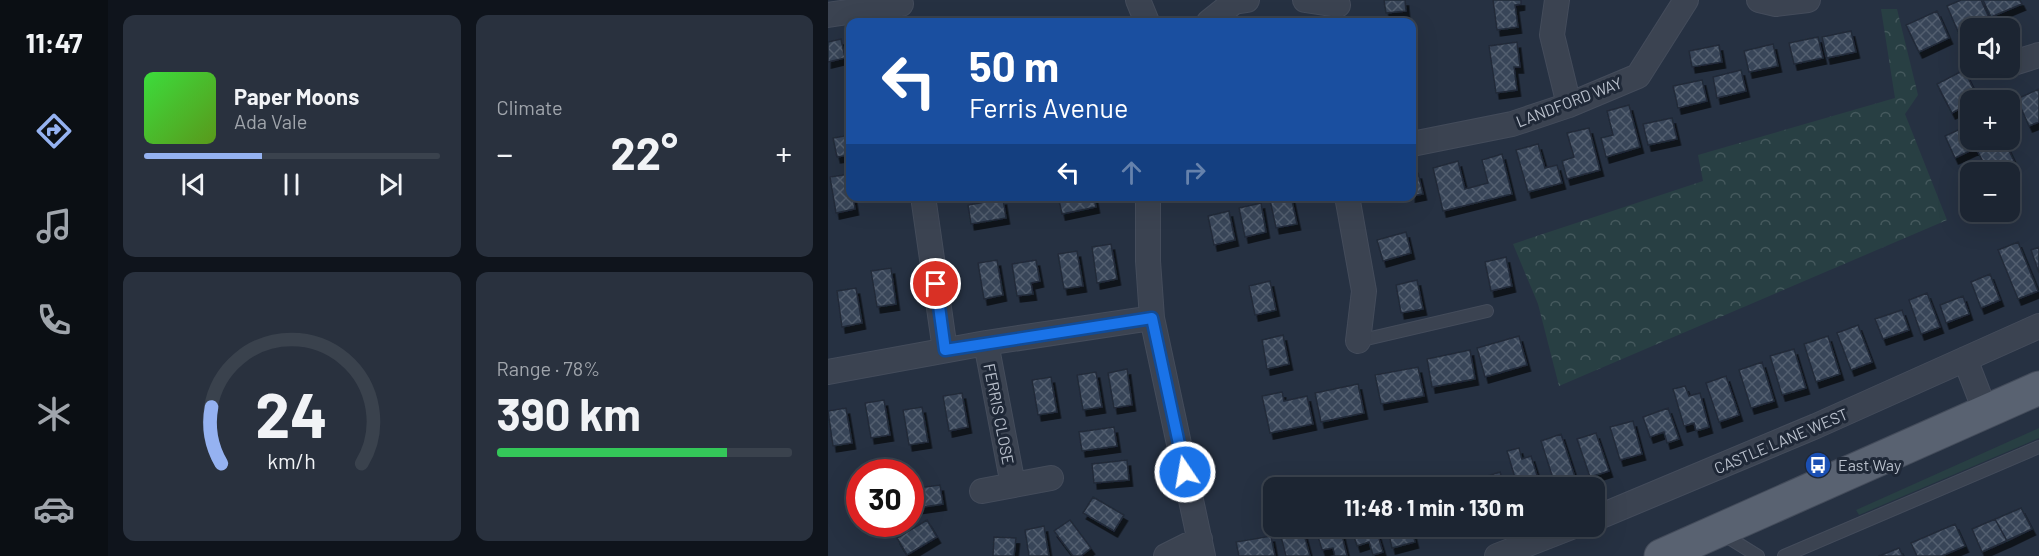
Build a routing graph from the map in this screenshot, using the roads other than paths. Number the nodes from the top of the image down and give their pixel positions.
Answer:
1 (1138, 0) edge
2 (1247, 0) edge
3 (1305, 0) edge
4 (1557, 0) edge
5 (1686, 0) edge
6 (1759, 0) edge
7 (1808, 0) edge
8 (901, 4) dead end
9 (1338, 5) dead end
10 (828, 15) edge
11 (1145, 18) edge
12 (1214, 18) edge
13 (2039, 55) edge
14 (2020, 61) edge
15 (1569, 105) junction
16 (1416, 143) edge
17 (924, 201) edge
18 (1148, 201) edge
19 (1348, 201) edge
20 (1486, 311) dead end
21 (1152, 318) junction
22 (2039, 326) edge
23 (1358, 341) joint
24 (986, 343) junction
25 (945, 350) junction
26 (1965, 359) junction
27 (828, 372) edge
28 (2039, 388) edge
29 (1986, 413) junction
30 (2039, 447) edge
31 (1050, 478) dead end
32 (1013, 485) junction
33 (982, 491) dead end
34 (1605, 514) edge
35 (1718, 531) junction
36 (1546, 537) edge
37 (1201, 548) edge
38 (1166, 556) edge
39 (1497, 556) edge
40 (1661, 556) edge
41 (1758, 556) edge
42 (1784, 556) edge

1 - 11 street
2 - 12 street
3 - 9 street
4 - 15 street
5 - 15 street, LANDFORD WAY
6 - 7 street
8 - 10 street
13 - 14 street
15 - 16 street, LANDFORD WAY
17 - 25 street
18 - 21 street
19 - 23 street
20 - 23 lane
21 - 24 street
21 - 37 street
22 - 26 street, CASTLE LANE WEST
24 - 25 street
24 - 32 street, FERRIS CLOSE
25 - 27 street
26 - 29 street
26 - 34 street, CASTLE LANE WEST
28 - 29 main road
29 - 35 main road
30 - 42 lane
31 - 32 street
32 - 33 street
35 - 40 main road
35 - 41 lane
36 - 39 street
37 - 38 street

